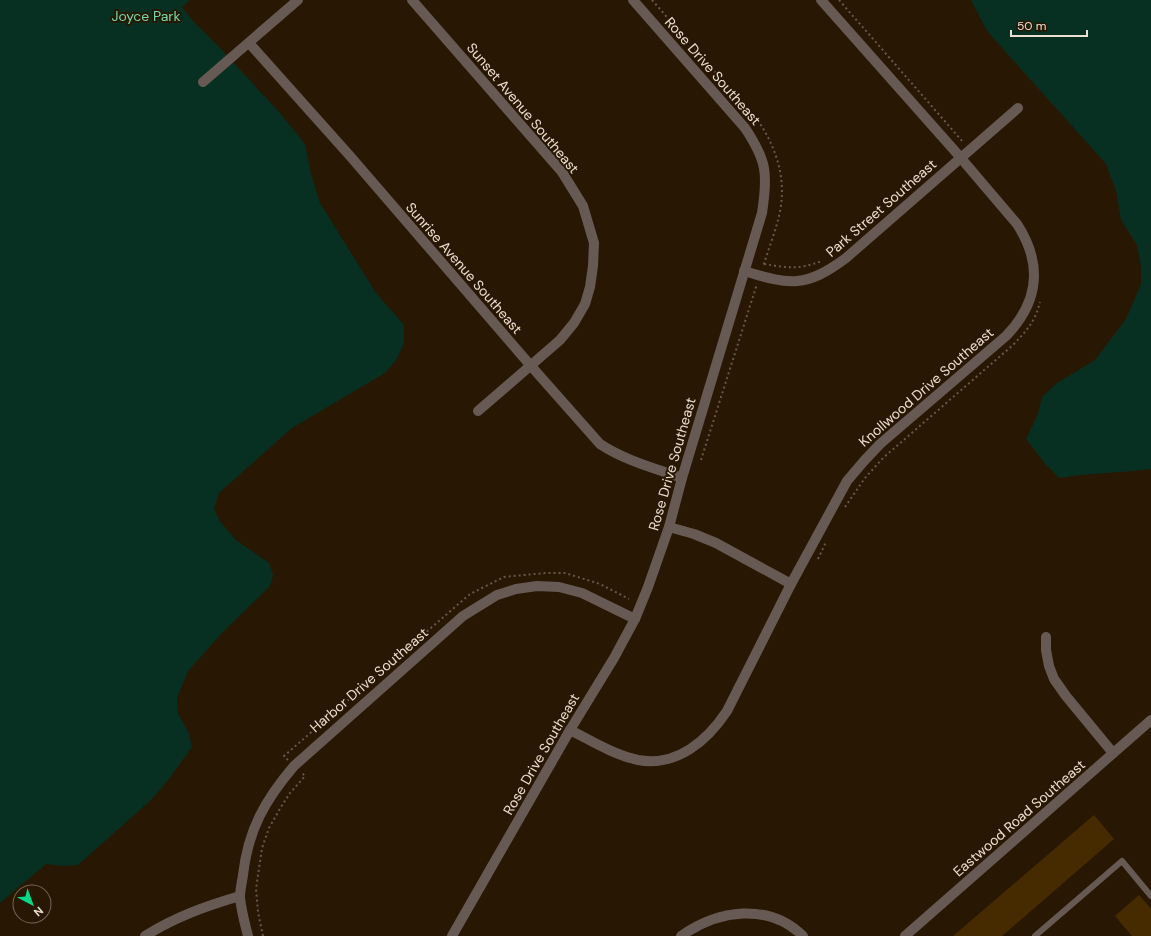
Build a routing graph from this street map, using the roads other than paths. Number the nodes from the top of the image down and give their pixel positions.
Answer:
1 (298, 0) edge
2 (412, 0) edge
3 (633, 0) edge
4 (821, 0) edge
5 (249, 43) junction
6 (203, 82) dead end
7 (1018, 108) dead end
8 (957, 154) junction
9 (744, 271) junction
10 (531, 366) junction
11 (478, 411) dead end
12 (682, 478) junction
13 (669, 527) junction
14 (791, 584) junction
15 (635, 619) junction
16 (1046, 637) dead end
17 (1151, 720) edge
18 (570, 730) junction
19 (1113, 753) junction
20 (240, 896) junction
21 (1151, 896) edge
22 (145, 936) edge
23 (248, 936) edge
24 (452, 936) edge
25 (681, 936) edge
26 (803, 936) edge
27 (905, 936) edge
28 (1035, 936) edge

1 - 5 street
2 - 10 street, Sunset Avenue Southeast
3 - 9 street, Rose Drive Southeast
4 - 8 street, Knollwood Drive Southeast
5 - 6 street
5 - 10 street, Sunrise Avenue Southeast
7 - 8 street, Park Street Southeast
8 - 9 street, Park Street Southeast
8 - 14 street, Knollwood Drive Southeast
9 - 12 street, Rose Drive Southeast
10 - 11 street, Sunset Avenue Southeast
10 - 12 street, Sunrise Avenue Southeast
12 - 13 street, Rose Drive Southeast
13 - 14 street
13 - 15 street, Rose Drive Southeast
14 - 18 street, Knollwood Drive Southeast
15 - 18 street, Rose Drive Southeast
15 - 20 street, Harbor Drive Southeast
16 - 19 street
17 - 19 street, Eastwood Road Southeast
18 - 24 street, Rose Drive Southeast
19 - 27 street, Eastwood Road Southeast
20 - 22 street
20 - 23 street, Harbor Drive Southeast
21 - 28 lane
25 - 26 street

